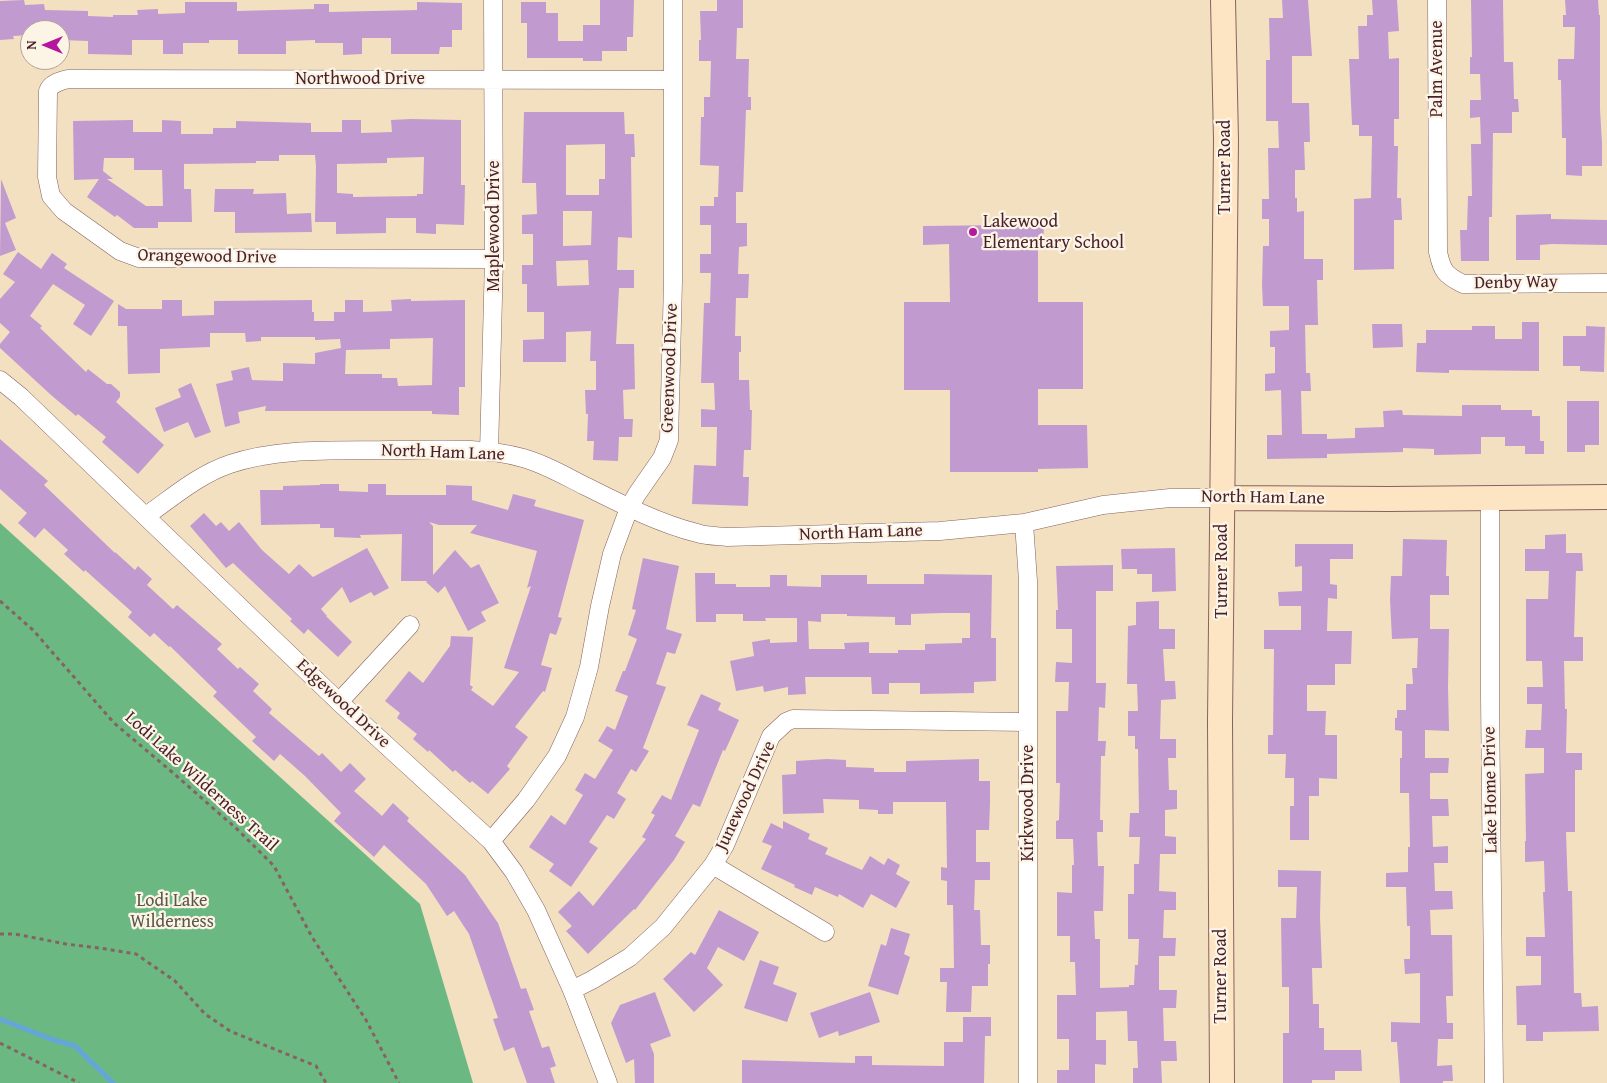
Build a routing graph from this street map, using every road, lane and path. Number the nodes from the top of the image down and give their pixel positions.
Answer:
1 (493, 0) edge
2 (673, 0) edge
3 (1223, 0) edge
4 (1437, 0) edge
5 (493, 79) junction
6 (672, 80) junction
7 (50, 86) joint
8 (1438, 138) joint
9 (494, 259) junction
10 (1607, 283) edge
11 (0, 380) edge
12 (489, 452) junction
13 (1607, 497) edge
14 (1222, 498) junction
15 (1490, 498) junction
16 (629, 508) junction
17 (146, 516) junction
18 (1024, 523) junction
19 (0, 601) edge
20 (410, 625) dead end
21 (339, 702) junction
22 (1028, 722) junction
23 (491, 841) junction
24 (713, 865) junction
25 (825, 932) dead end
26 (0, 934) edge
27 (572, 990) junction
28 (0, 1043) edge
29 (79, 1083) edge
30 (326, 1083) edge
31 (399, 1083) edge
32 (608, 1083) edge
33 (1028, 1083) edge
34 (1222, 1083) edge
35 (1494, 1083) edge

1 - 5 street, Maplewood Drive
2 - 6 street, Greenwood Drive
3 - 14 main road, Turner Road
4 - 8 street, Palm Avenue
5 - 6 street, Northwood Drive
5 - 7 street, Northwood Drive
5 - 9 street, Maplewood Drive
6 - 16 street, Greenwood Drive
7 - 9 street, Orangewood Drive
8 - 10 street, Denby Way
9 - 12 street, Maplewood Drive
11 - 17 street, Edgewood Drive
12 - 16 street, North Ham Lane
12 - 17 street, North Ham Lane
13 - 15 main road, North Ham Lane
14 - 15 main road, North Ham Lane
14 - 18 street, North Ham Lane
14 - 34 main road, Turner Road
15 - 35 street, Lake Home Drive
16 - 18 street, North Ham Lane
16 - 23 street, Greenwood Drive
17 - 21 street, Edgewood Drive
18 - 22 street, Kirkwood Drive
19 - 31 path, Lodi Lake Wilderness Trail
20 - 21 street
21 - 23 street, Edgewood Drive
22 - 24 street, Junewood Drive
22 - 33 street, Kirkwood Drive
23 - 27 street, Edgewood Drive
24 - 25 street
24 - 27 street, Junewood Drive
26 - 30 path
27 - 32 street, Edgewood Drive
28 - 29 path

